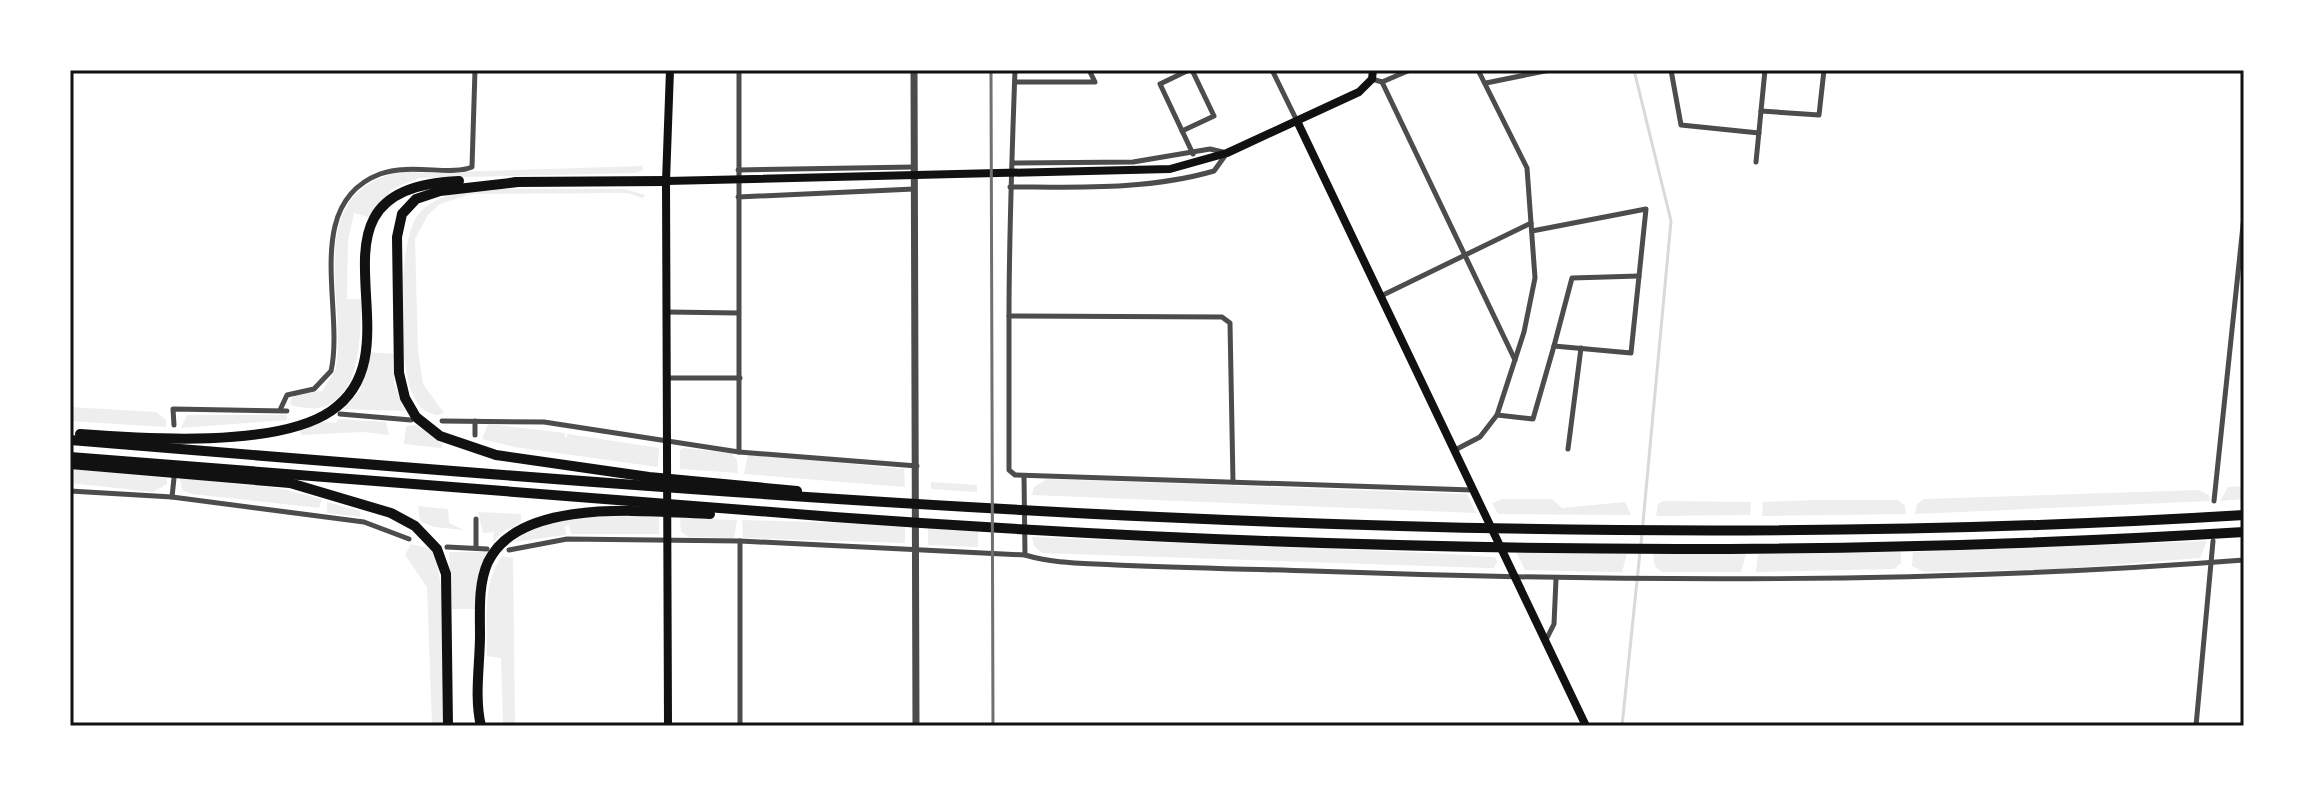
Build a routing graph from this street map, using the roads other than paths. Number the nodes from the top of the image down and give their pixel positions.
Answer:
1 (475, 70) edge
2 (670, 70) edge
3 (739, 70) edge
4 (914, 70) edge
5 (1015, 70) edge
6 (1089, 70) edge
7 (1191, 70) edge
8 (1272, 70) edge
9 (1410, 70) edge
10 (1478, 70) edge
11 (1550, 70) edge
12 (1671, 70) edge
13 (1765, 70) edge
14 (1824, 70) edge
15 (1372, 74) edge
16 (1015, 82) junction
17 (1382, 82) junction
18 (1486, 83) junction
19 (1761, 111) junction
20 (1297, 121) junction
21 (1182, 131) junction
22 (1759, 133) junction
23 (1227, 153) junction
24 (1193, 154) junction
25 (1756, 162) dead end
26 (1014, 163) junction
27 (914, 167) junction
28 (738, 170) junction
29 (666, 181) junction
30 (518, 182) junction
31 (737, 182) junction
32 (1010, 187) junction
33 (914, 189) junction
34 (738, 197) junction
35 (2244, 216) edge
36 (1531, 223) junction
37 (1532, 231) junction
38 (1465, 255) junction
39 (1639, 276) junction
40 (1381, 296) junction
41 (666, 312) junction
42 (738, 313) junction
43 (1009, 316) junction
44 (1554, 346) junction
45 (1581, 348) junction
46 (1515, 361) junction
47 (666, 378) junction
48 (740, 378) junction
49 (340, 414) dead end
50 (1497, 415) junction
51 (411, 420) dead end
52 (442, 421) dead end
53 (475, 421) junction
54 (174, 425) dead end
55 (70, 433) edge
56 (475, 435) dead end
57 (70, 440) edge
58 (667, 443) junction
59 (1568, 449) dead end
60 (1454, 450) junction
61 (739, 452) junction
62 (70, 457) edge
63 (70, 464) edge
64 (917, 466) junction
65 (1024, 476) junction
66 (174, 478) dead end
67 (649, 481) junction
68 (1233, 482) junction
69 (1473, 490) junction
70 (70, 491) edge
71 (172, 497) junction
72 (2214, 501) dead end
73 (649, 507) junction
74 (2244, 515) edge
75 (476, 519) dead end
76 (2244, 532) edge
77 (409, 539) dead end
78 (667, 540) junction
79 (740, 541) junction
80 (2213, 541) dead end
81 (447, 547) dead end
82 (476, 548) junction
83 (487, 549) dead end
84 (509, 550) dead end
85 (915, 550) junction
86 (1025, 555) junction
87 (2244, 560) edge
88 (2210, 563) junction
89 (1515, 579) junction
90 (1556, 579) junction
91 (1546, 640) junction
92 (448, 726) edge
93 (481, 726) edge
94 (668, 726) edge
95 (740, 726) edge
96 (916, 726) edge
97 (1586, 726) edge
98 (2196, 726) edge

1 - 54 street
2 - 29 main road
3 - 28 street
4 - 27 street
5 - 16 street
6 - 16 street
7 - 21 street
7 - 21 street
8 - 20 street
9 - 17 street
10 - 18 street
11 - 18 street
12 - 22 street
13 - 19 street
14 - 19 street
15 - 17 street
15 - 20 main road
16 - 26 street
17 - 38 street
18 - 36 street
19 - 22 street
20 - 23 main road
20 - 40 main road
21 - 24 street
22 - 25 street
23 - 24 street
23 - 31 main road
23 - 32 street
24 - 26 street
26 - 32 street
27 - 28 street
27 - 33 street
28 - 31 street
29 - 30 highway
29 - 31 main road
29 - 41 main road
30 - 55 highway
30 - 67 highway
31 - 34 street
32 - 43 street
33 - 34 street
33 - 64 street
34 - 42 street
35 - 72 street
36 - 37 street
36 - 38 street
37 - 39 street
37 - 46 street
38 - 40 street
38 - 46 street
39 - 44 street
39 - 45 street
40 - 60 main road
41 - 42 street
41 - 47 main road
42 - 48 street
43 - 65 street
43 - 68 street
44 - 45 street
44 - 50 street
45 - 59 street
46 - 50 street
47 - 48 street
47 - 58 main road
48 - 61 street
49 - 51 street
50 - 60 street
52 - 53 street
53 - 56 street
53 - 58 street
57 - 67 highway
58 - 61 street
58 - 78 main road
60 - 69 main road
61 - 64 street
62 - 73 highway
63 - 92 highway
64 - 85 street
65 - 68 street
65 - 86 street
66 - 71 street
67 - 74 highway
68 - 69 street
69 - 89 main road
70 - 71 street
71 - 77 street
73 - 76 highway
73 - 93 highway
75 - 82 street
78 - 79 street
78 - 84 street
78 - 94 main road
79 - 85 street
79 - 95 street
80 - 88 street
81 - 82 street
82 - 83 street
85 - 86 street
85 - 96 street
86 - 89 street
87 - 88 street
88 - 90 street
88 - 98 street
89 - 90 street
89 - 91 main road
90 - 91 street
91 - 97 main road

